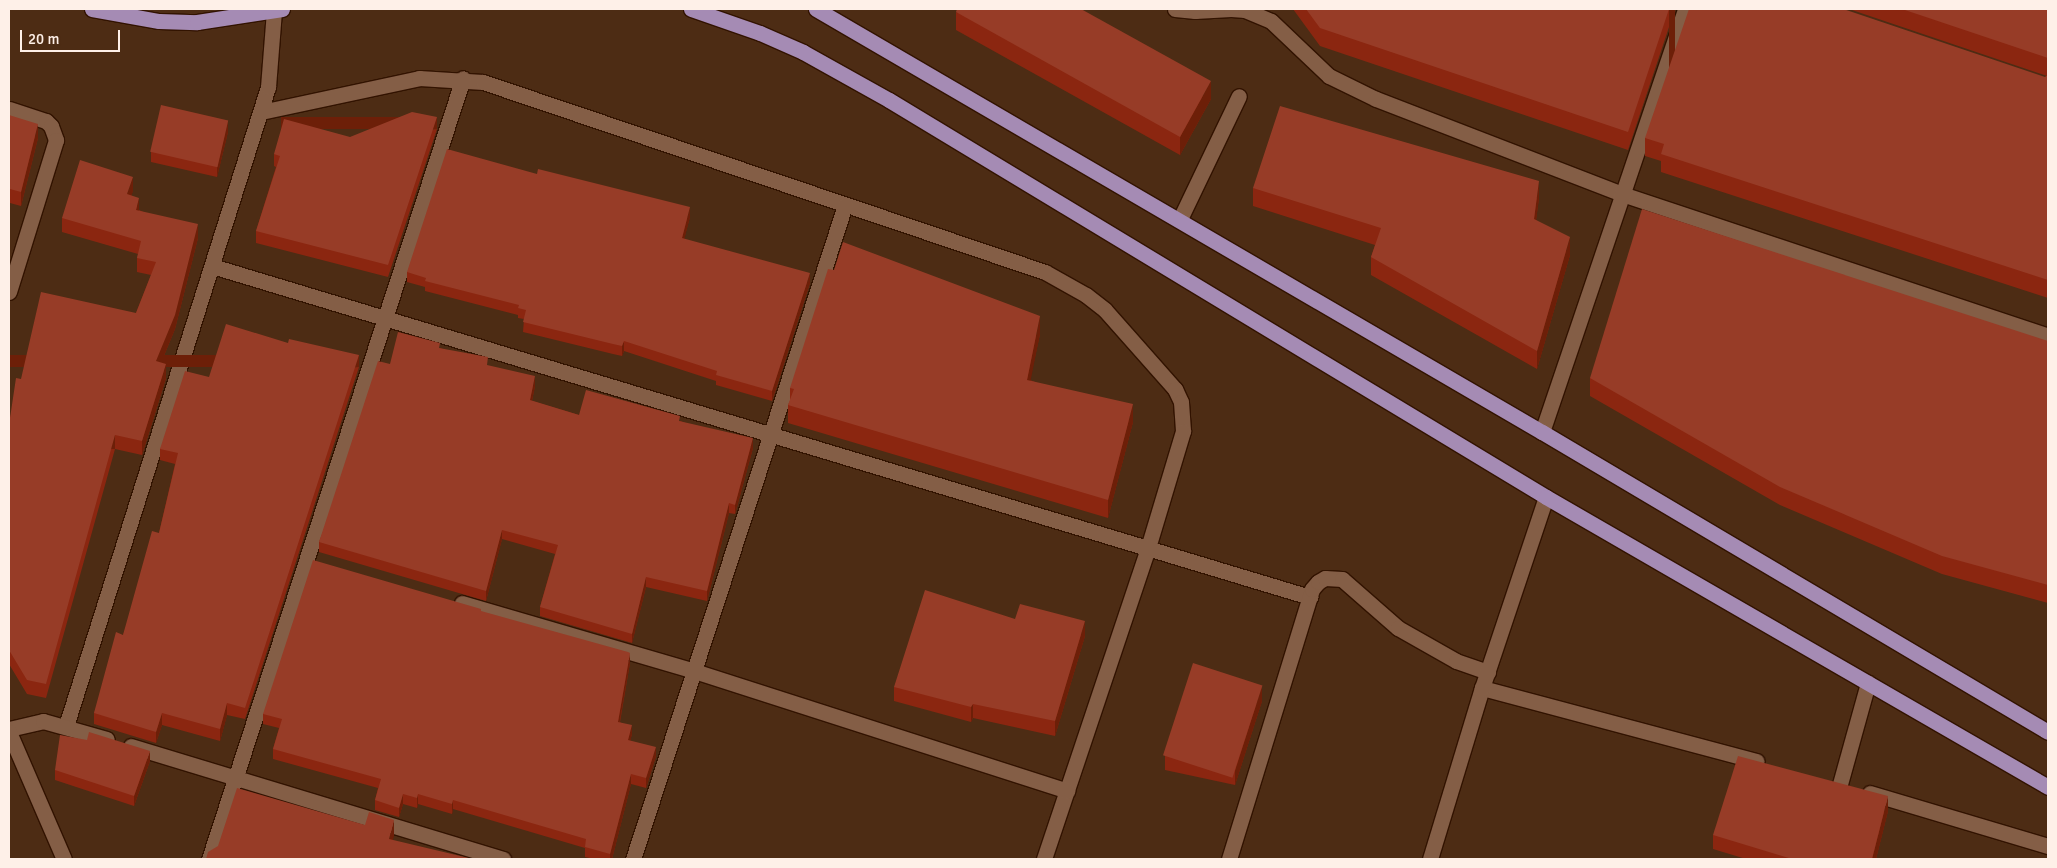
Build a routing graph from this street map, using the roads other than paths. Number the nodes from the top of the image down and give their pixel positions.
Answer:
1 (92, 9) edge
2 (691, 9) edge
3 (816, 9) edge
4 (1175, 9) edge
5 (1231, 9) edge
6 (1685, 9) edge
7 (278, 10) edge
8 (1259, 12) edge
9 (463, 78) junction
10 (1239, 96) dead end
11 (9, 109) edge
12 (260, 112) junction
13 (1622, 194) junction
14 (845, 205) junction
15 (1180, 219) junction
16 (212, 266) junction
17 (9, 292) edge
18 (385, 319) junction
19 (2048, 336) edge
20 (1542, 432) junction
21 (770, 434) junction
22 (1546, 497) junction
23 (1148, 548) junction
24 (307, 558) junction
25 (326, 563) edge
26 (1310, 597) junction
27 (448, 599) edge
28 (694, 671) junction
29 (1488, 672) junction
30 (1868, 683) junction
31 (1482, 688) junction
32 (66, 726) junction
33 (9, 730) edge
34 (2048, 732) edge
35 (1774, 766) edge
36 (234, 778) junction
37 (1821, 779) edge
38 (1840, 784) junction
39 (2048, 787) edge
40 (1067, 791) junction
41 (2048, 846) edge
42 (64, 859) edge
43 (209, 859) edge
44 (503, 859) edge
45 (633, 859) edge
46 (1044, 859) edge
47 (1229, 859) edge
48 (1430, 859) edge

1 - 7 main road
2 - 22 main road
3 - 15 main road
4 - 5 street
5 - 8 street
6 - 13 street
7 - 12 street
8 - 13 street
9 - 12 street
9 - 14 street
9 - 18 street
10 - 15 street
11 - 17 street
12 - 16 street
13 - 19 street
13 - 20 street
14 - 21 street
14 - 23 street
15 - 20 main road
16 - 18 street
16 - 32 street
18 - 21 street
18 - 24 street
20 - 34 main road
21 - 23 street
21 - 28 street
22 - 29 street
22 - 30 main road
23 - 26 street
23 - 40 street
24 - 25 street
24 - 36 street
26 - 29 street
26 - 47 street
27 - 28 street
28 - 40 street
28 - 45 street
29 - 31 street
30 - 38 street
30 - 39 main road
31 - 35 street
31 - 48 street
32 - 33 street
32 - 36 street
33 - 42 street
36 - 43 street
36 - 44 street
37 - 38 street
38 - 41 street
40 - 46 street

